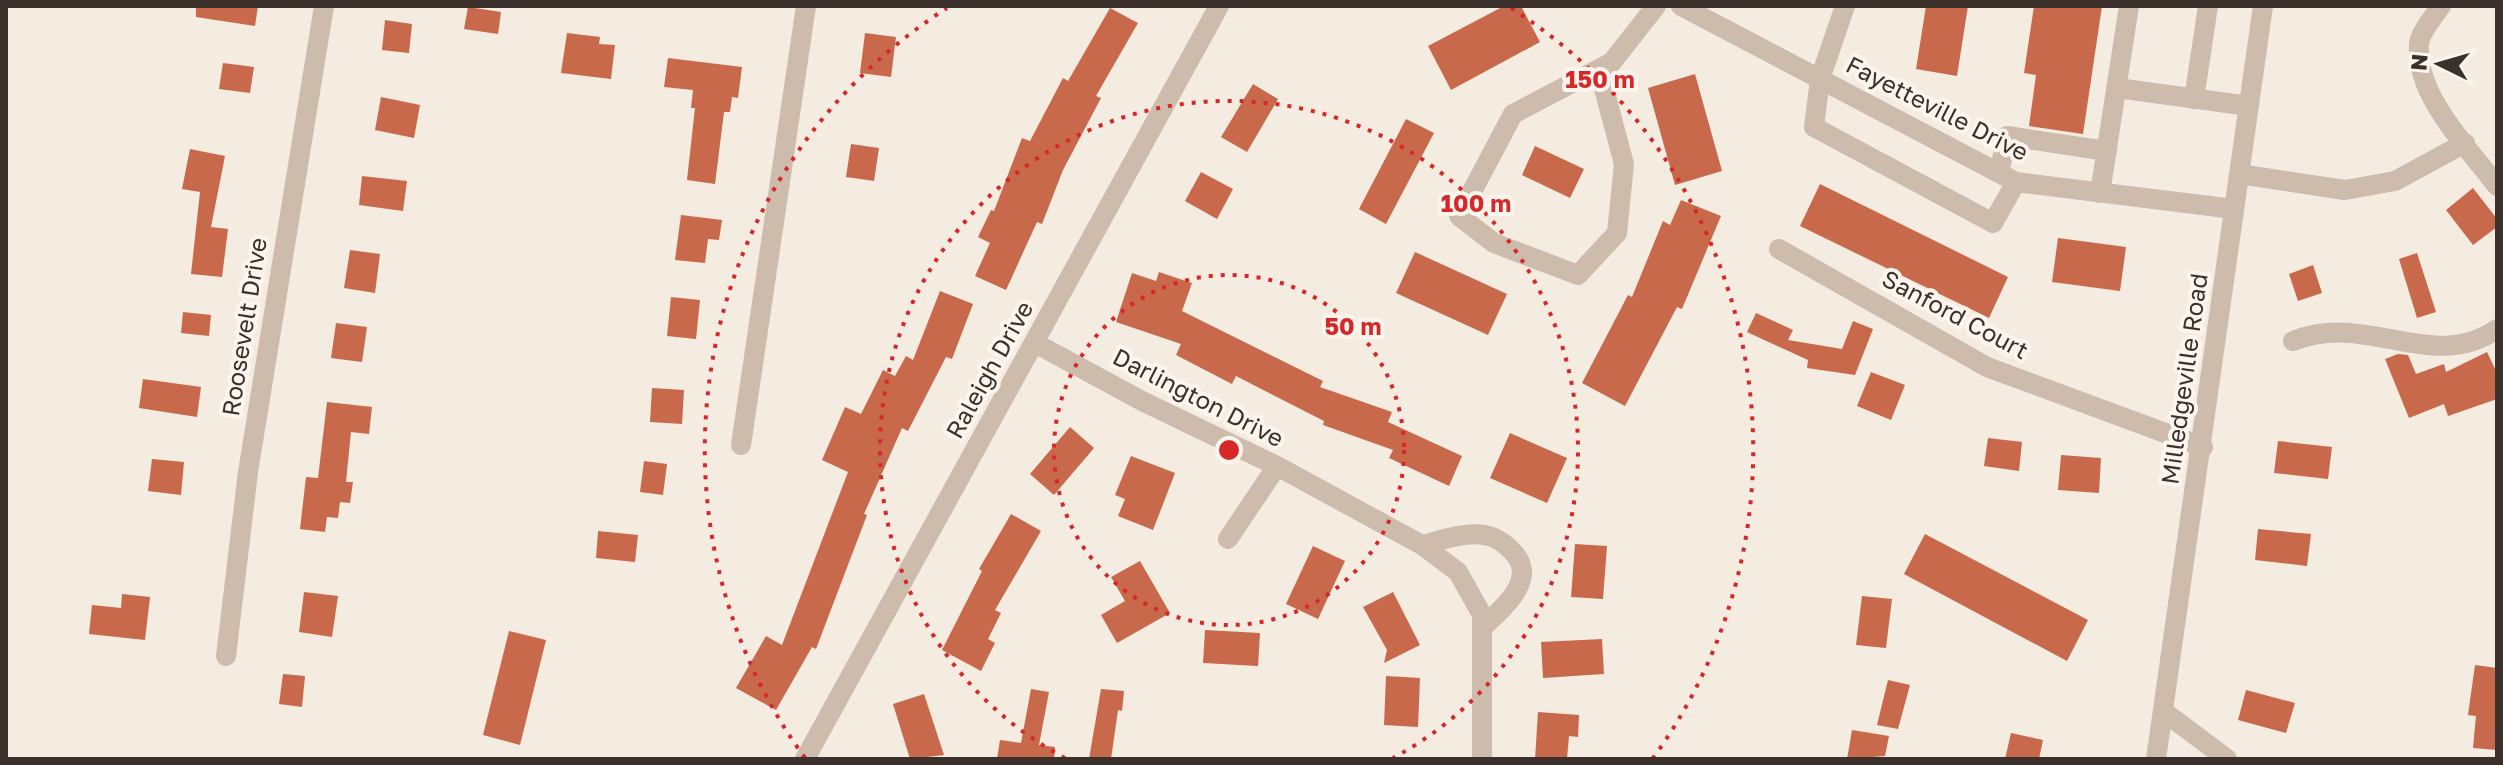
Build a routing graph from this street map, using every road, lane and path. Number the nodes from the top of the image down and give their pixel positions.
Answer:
1 (324, 6) edge
2 (806, 6) edge
3 (1219, 6) edge
4 (1656, 6) edge
5 (1681, 6) edge
6 (1845, 6) edge
7 (2129, 6) edge
8 (2208, 6) edge
9 (2263, 6) edge
10 (2441, 6) edge
11 (1599, 70) junction
12 (1820, 79) junction
13 (2117, 88) junction
14 (2194, 99) junction
15 (2249, 106) junction
16 (2465, 143) junction
17 (2107, 151) junction
18 (2239, 174) junction
19 (2008, 178) junction
20 (2497, 186) edge
21 (2100, 193) junction
22 (2234, 209) junction
23 (1779, 249) dead end
24 (2497, 329) edge
25 (2293, 341) dead end
26 (1035, 343) junction
27 (741, 445) dead end
28 (2203, 447) junction
29 (1277, 466) junction
30 (1228, 539) dead end
31 (1422, 545) junction
32 (1483, 627) junction
33 (226, 656) dead end
34 (2163, 711) junction
35 (805, 759) edge
36 (1482, 759) edge
37 (2156, 759) edge
38 (2227, 759) edge

1 - 33 street, Roosevelt Drive
2 - 27 street
3 - 26 street, Raleigh Drive
4 - 11 street
5 - 12 street, Fayetteville Drive
6 - 12 street
7 - 13 street
8 - 14 street
9 - 15 street, Milledgeville Road
10 - 16 street
11 - 11 street
12 - 19 street, Fayetteville Drive
12 - 19 street
13 - 14 street
13 - 17 street
14 - 15 street
15 - 18 street, Milledgeville Road
16 - 18 street
16 - 20 street
17 - 19 street
17 - 21 street
18 - 22 street, Milledgeville Road
19 - 21 street, Fayetteville Drive
21 - 22 street, Fayetteville Drive
22 - 28 street, Milledgeville Road
23 - 28 street, Sanford Court
24 - 25 street
26 - 29 street, Darlington Drive
26 - 35 street, Raleigh Drive
28 - 34 street, Milledgeville Road
29 - 30 street
29 - 31 street, Darlington Drive
31 - 32 street, Darlington Drive
31 - 32 street
32 - 36 street, Darlington Drive
34 - 37 street, Milledgeville Road
34 - 38 street

